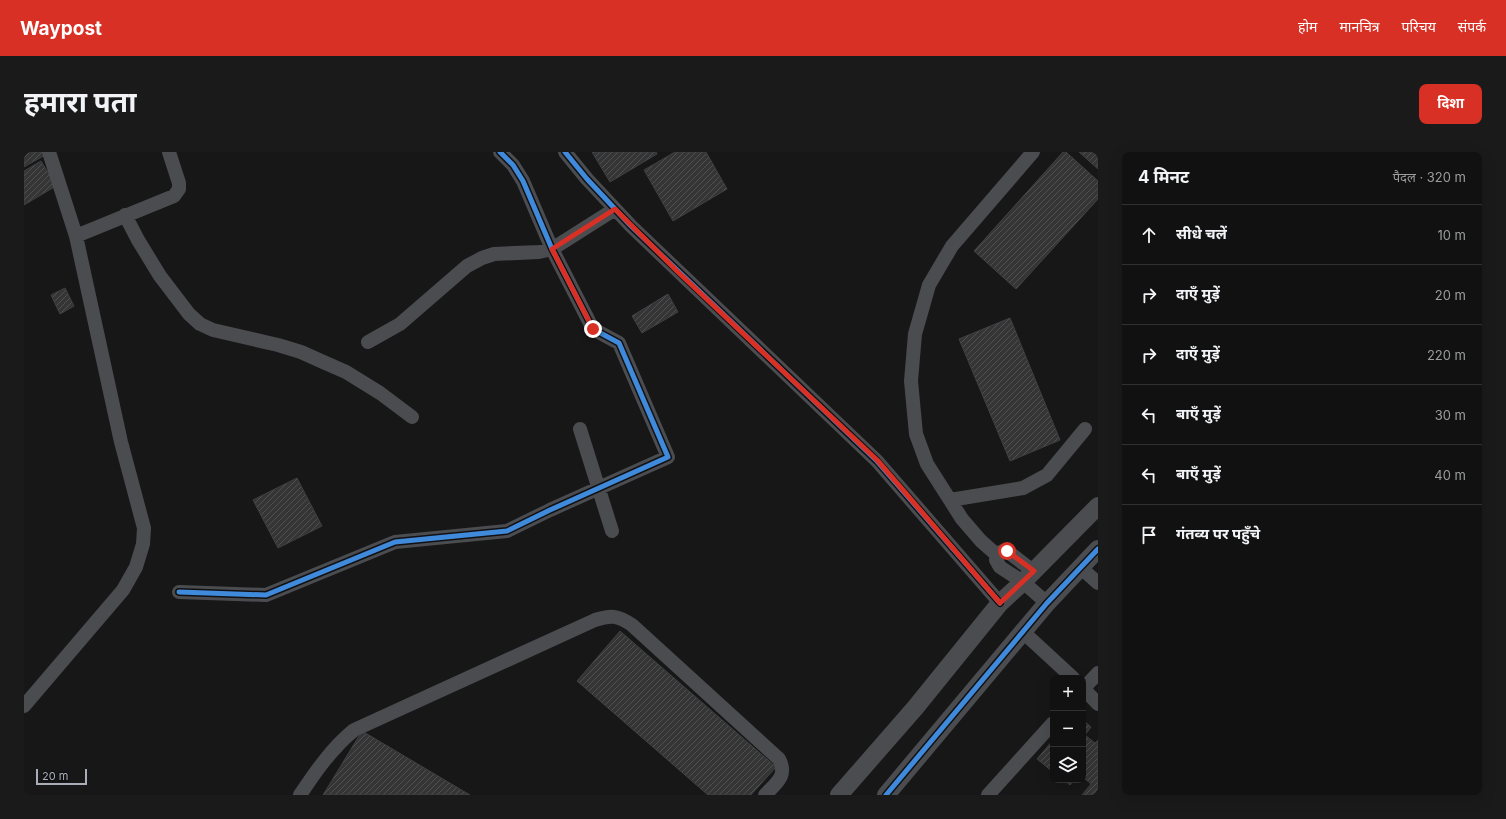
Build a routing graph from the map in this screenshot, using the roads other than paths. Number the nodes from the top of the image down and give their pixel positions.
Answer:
1 (48, 152) edge
2 (169, 152) edge
3 (500, 152) edge
4 (1033, 152) edge
5 (570, 153) edge
6 (615, 209) junction
7 (125, 215) junction
8 (76, 236) junction
9 (552, 249) junction
10 (368, 342) dead end
11 (412, 417) dead end
12 (580, 429) dead end
13 (1085, 429) dead end
14 (600, 488) junction
15 (950, 500) junction
16 (1098, 506) edge
17 (612, 531) dead end
18 (1098, 549) edge
19 (1080, 567) junction
20 (1028, 577) junction
21 (1098, 582) edge
22 (179, 592) dead end
23 (1000, 603) junction
24 (1047, 603) junction
25 (1022, 631) junction
26 (1098, 673) edge
27 (1070, 675) edge
28 (1086, 686) edge
29 (1086, 692) edge
30 (1098, 704) edge
31 (24, 706) edge
32 (1050, 726) edge
33 (300, 795) edge
34 (765, 795) edge
35 (839, 795) edge
36 (886, 795) edge
37 (988, 795) edge

1 - 8 street
2 - 7 street
3 - 9 street
4 - 15 street
5 - 6 street
6 - 9 street
6 - 23 street
7 - 8 street
7 - 11 street
8 - 31 street
9 - 10 street
9 - 14 street
12 - 14 street
13 - 15 street
14 - 17 street
14 - 22 street
15 - 20 street
16 - 20 street
18 - 19 street
19 - 21 street
19 - 24 street
20 - 23 street
20 - 24 street
23 - 35 street
24 - 25 street
25 - 27 street
25 - 36 street
26 - 28 street
29 - 30 street
32 - 37 street
33 - 34 street

